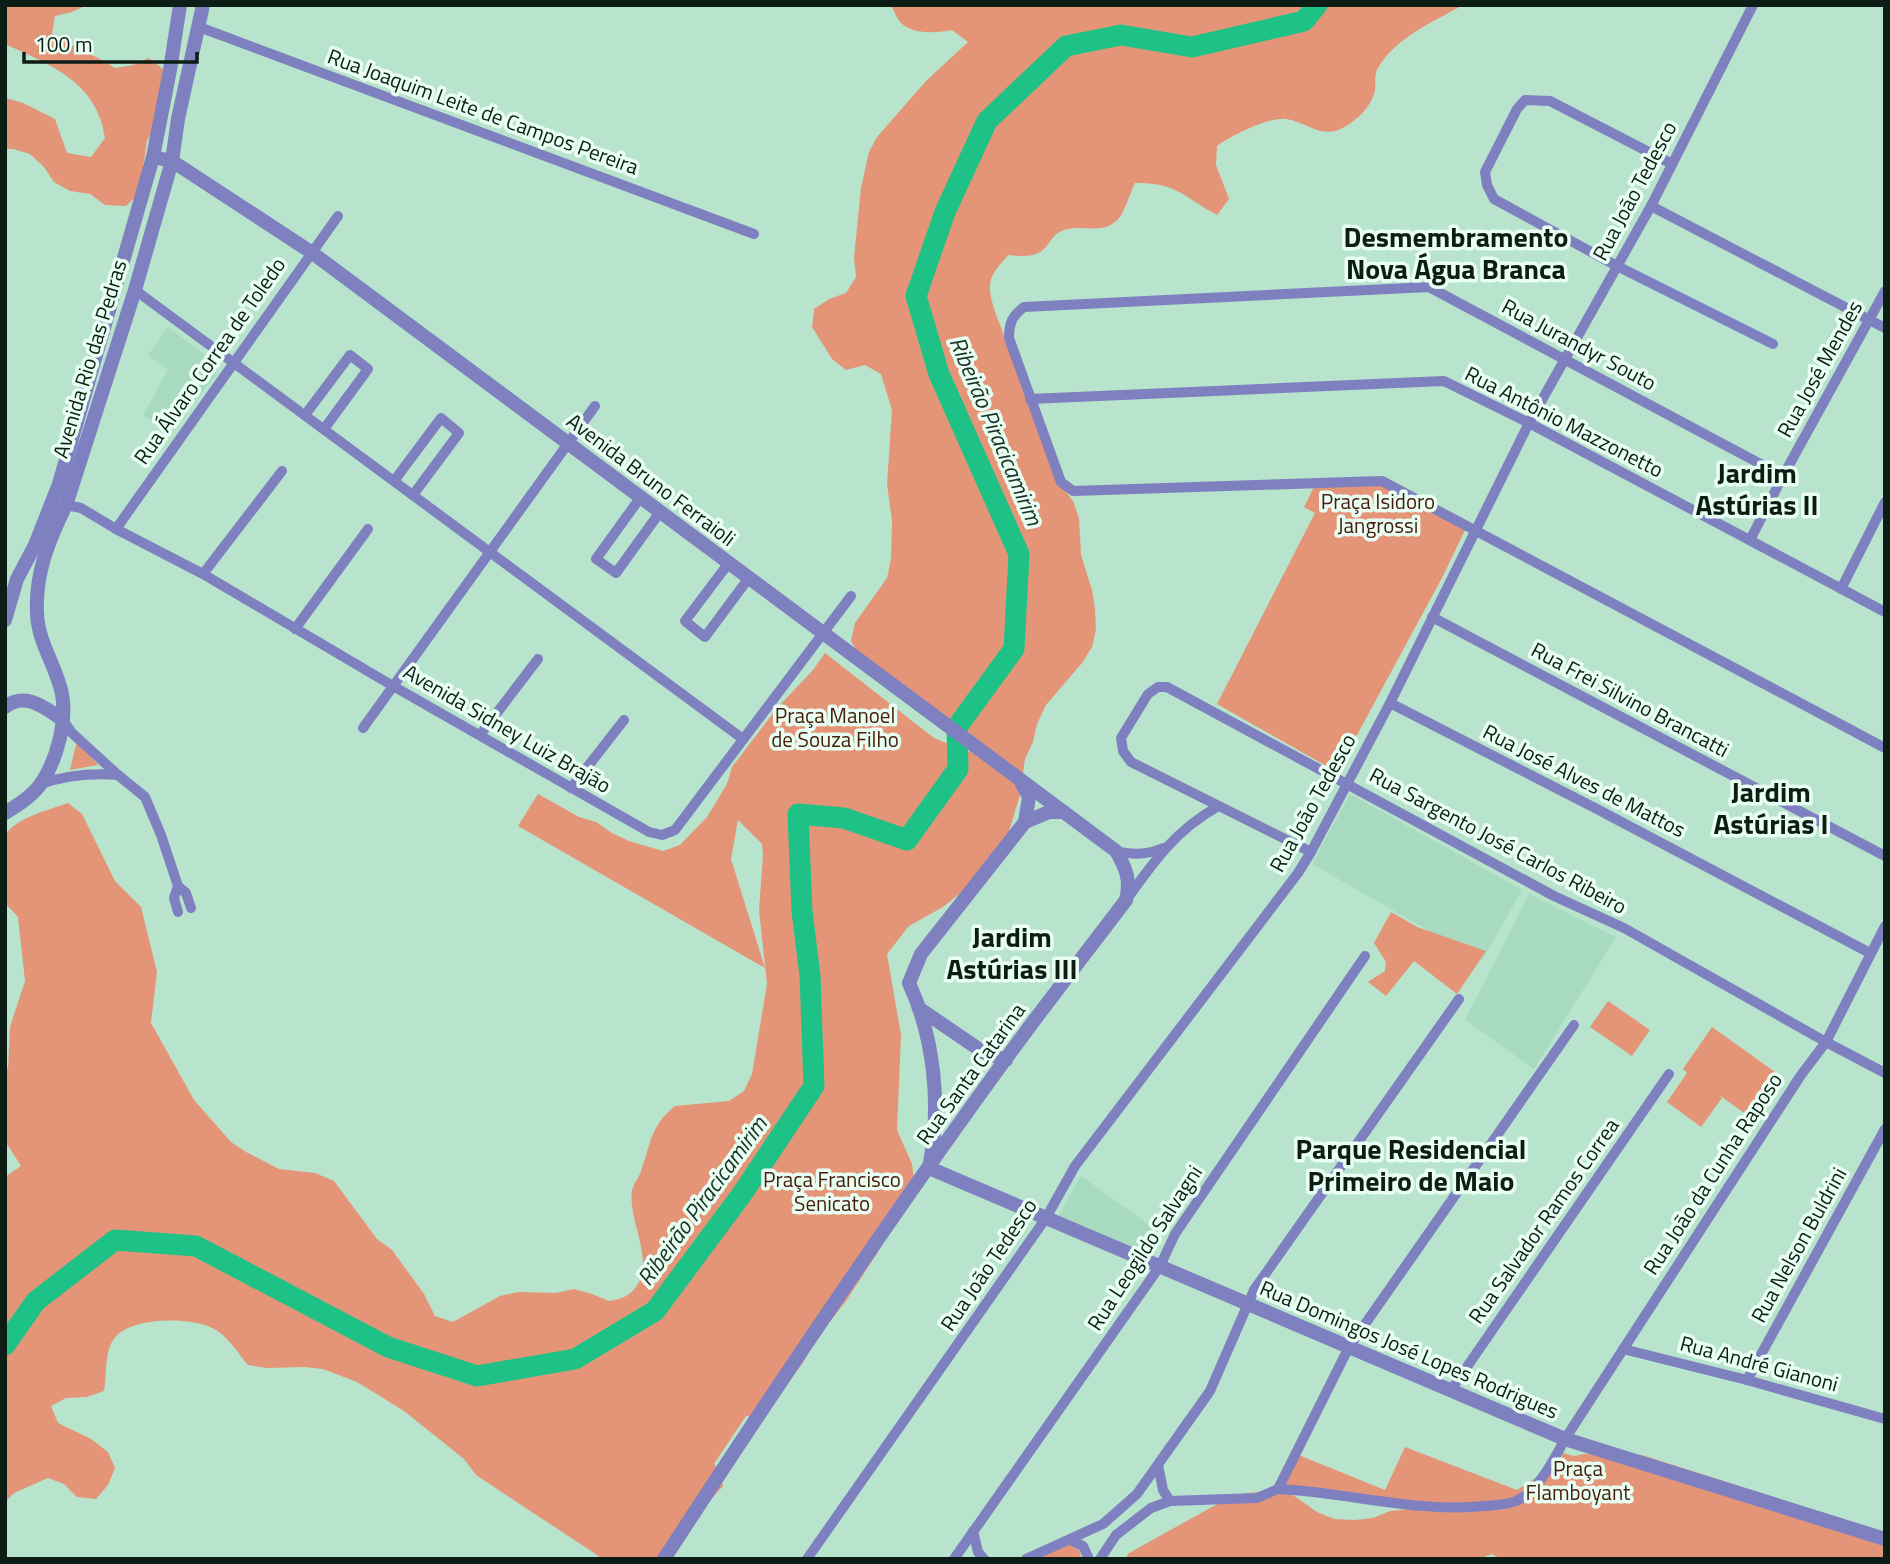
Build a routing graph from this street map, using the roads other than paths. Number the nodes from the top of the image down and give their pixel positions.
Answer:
1 (180, 5) edge
2 (203, 5) edge
3 (1753, 5) edge
4 (199, 27) junction
5 (153, 157) junction
6 (172, 161) junction
7 (1672, 164) junction
8 (1651, 206) junction
9 (338, 216) dead end
10 (754, 234) dead end
11 (311, 252) junction
12 (1617, 266) junction
13 (135, 290) junction
14 (1885, 292) edge
15 (1870, 320) junction
16 (1885, 328) edge
17 (1773, 344) dead end
18 (1563, 359) junction
19 (233, 363) junction
20 (1030, 399) junction
21 (595, 406) dead end
22 (305, 415) junction
23 (1529, 424) junction
24 (324, 429) junction
25 (568, 444) junction
26 (282, 471) dead end
27 (1783, 476) junction
28 (394, 481) junction
29 (413, 495) junction
30 (640, 498) junction
31 (1885, 502) edge
32 (66, 505) junction
33 (660, 512) junction
34 (116, 529) junction
35 (368, 529) dead end
36 (1476, 531) junction
37 (1750, 540) junction
38 (490, 552) junction
39 (728, 564) junction
40 (203, 574) junction
41 (748, 579) junction
42 (1841, 589) junction
43 (851, 596) dead end
44 (1885, 612) edge
45 (1432, 617) junction
46 (5, 621) edge
47 (295, 629) junction
48 (822, 634) junction
49 (538, 659) dead end
50 (393, 686) junction
51 (1390, 703) junction
52 (5, 707) edge
53 (63, 720) junction
54 (624, 720) dead end
55 (363, 728) dead end
56 (480, 735) junction
57 (743, 739) junction
58 (1885, 748) edge
59 (118, 775) junction
60 (1021, 782) junction
61 (1347, 783) junction
62 (41, 784) junction
63 (572, 788) junction
64 (1217, 807) junction
65 (6, 811) edge
66 (1064, 812) junction
67 (1025, 822) junction
68 (1163, 848) junction
69 (1115, 851) junction
70 (1311, 852) junction
71 (1885, 856) edge
72 (178, 886) junction
73 (1126, 900) junction
74 (191, 908) dead end
75 (178, 912) dead end
76 (1885, 926) edge
77 (1870, 953) junction
78 (1365, 956) dead end
79 (1459, 999) dead end
80 (920, 1009) junction
81 (1574, 1025) dead end
82 (1826, 1042) junction
83 (1006, 1060) junction
84 (1885, 1073) edge
85 (1669, 1074) dead end
86 (1885, 1129) edge
87 (929, 1168) junction
88 (1046, 1218) junction
89 (1160, 1266) junction
90 (1247, 1304) junction
91 (1349, 1347) junction
92 (1623, 1349) junction
93 (1747, 1380) junction
94 (1451, 1390) junction
95 (1885, 1419) edge
96 (1565, 1439) junction
97 (1158, 1465) junction
98 (1278, 1489) junction
99 (1137, 1494) junction
100 (1170, 1501) junction
101 (1146, 1511) junction
102 (973, 1531) junction
103 (1885, 1539) edge
104 (1070, 1540) junction
105 (664, 1559) edge
106 (807, 1559) edge
107 (954, 1559) edge
108 (984, 1559) edge
109 (1026, 1559) edge
110 (1089, 1559) edge
111 (1101, 1559) edge

1 - 5 street, Avenida Rio das Pedras
2 - 4 street, Avenida Rio das Pedras
3 - 7 street, Rua João Tedesco
4 - 6 street, Avenida Rio das Pedras
4 - 10 street, Rua Joaquim Leite de Campos Pereira
5 - 6 street, Avenida Bruno Ferraioli
5 - 46 street, Avenida Rio das Pedras
6 - 11 street, Avenida Bruno Ferraioli
6 - 13 street, Avenida Rio das Pedras
7 - 8 street, Rua João Tedesco
7 - 12 street
8 - 12 street, Rua João Tedesco
8 - 15 street
9 - 11 street, Rua Álvaro Correa de Toledo
11 - 19 street, Rua Álvaro Correa de Toledo
11 - 25 street, Avenida Bruno Ferraioli
12 - 17 street
12 - 18 street, Rua João Tedesco
13 - 19 street
13 - 32 street, Avenida Rio das Pedras
14 - 15 street, Rua José Mendes
15 - 16 street
15 - 27 street, Rua José Mendes
18 - 20 street, Rua Jurandyr Souto
18 - 23 street, Rua João Tedesco
18 - 27 street, Rua Jurandyr Souto
19 - 22 street
19 - 34 street, Rua Álvaro Correa de Toledo
20 - 23 street, Rua Antônio Mazzonetto
20 - 36 street
21 - 25 street
22 - 24 street
22 - 24 street
23 - 36 street, Rua João Tedesco
23 - 37 street, Rua Antônio Mazzonetto
24 - 28 street
25 - 30 street, Avenida Bruno Ferraioli
25 - 38 street
26 - 40 street
27 - 37 street, Rua José Mendes
28 - 29 street
28 - 29 street
29 - 38 street
30 - 33 street, Avenida Bruno Ferraioli
30 - 33 street
31 - 42 street
32 - 34 street, Avenida Sidney Luiz Brajão
32 - 53 street, Avenida Rio das Pedras
33 - 39 street, Avenida Bruno Ferraioli
34 - 40 street, Avenida Sidney Luiz Brajão
35 - 47 street
36 - 45 street, Rua João Tedesco
36 - 58 street
37 - 42 street, Rua Antônio Mazzonetto
38 - 50 street
38 - 57 street
39 - 41 street, Avenida Bruno Ferraioli
39 - 41 street
40 - 47 street, Avenida Sidney Luiz Brajão
41 - 48 street, Avenida Bruno Ferraioli
42 - 44 street, Rua Antônio Mazzonetto
43 - 48 street, Avenida Sidney Luiz Brajão
45 - 51 street, Rua João Tedesco
45 - 71 street, Rua Frei Silvino Brancatti
47 - 50 street, Avenida Sidney Luiz Brajão
48 - 57 street, Avenida Sidney Luiz Brajão
48 - 60 street, Avenida Bruno Ferraioli
49 - 56 street
50 - 55 street
50 - 56 street, Avenida Sidney Luiz Brajão
51 - 61 street, Rua João Tedesco
51 - 77 street, Rua José Alves de Mattos
52 - 53 street
53 - 59 street
53 - 62 street, Avenida Rio das Pedras
54 - 63 street
56 - 63 street, Avenida Sidney Luiz Brajão
57 - 63 street, Avenida Sidney Luiz Brajão
59 - 62 street, Avenida Rio das Pedras
59 - 72 street
60 - 66 street, Avenida Bruno Ferraioli
60 - 67 street
61 - 64 street, Rua Sargento José Carlos Ribeiro
61 - 70 street, Rua João Tedesco
61 - 82 street, Rua Sargento José Carlos Ribeiro
62 - 65 street, Avenida Rio das Pedras
64 - 68 street, Rua Santa Catarina
64 - 70 street
66 - 67 street
66 - 69 street, Avenida Bruno Ferraioli
67 - 80 street
68 - 69 street
68 - 73 street, Rua Santa Catarina
69 - 73 street, Avenida Bruno Ferraioli
70 - 88 street, Rua João Tedesco
72 - 74 street
72 - 75 street
73 - 83 street, Rua Santa Catarina
76 - 77 street, Rua João da Cunha Raposo
77 - 82 street, Rua João da Cunha Raposo
78 - 89 street, Rua Leogildo Salvagni
79 - 90 street
80 - 83 street
80 - 87 street
81 - 91 street
82 - 84 street, Rua Sargento José Carlos Ribeiro
82 - 92 street, Rua João da Cunha Raposo
83 - 87 street, Rua Santa Catarina
85 - 94 street, Rua Salvador Ramos Correa
86 - 93 street, Rua Nelson Buldrini
87 - 88 street, Rua Domingos José Lopes Rodrigues
87 - 105 street, Rua Santa Catarina
88 - 89 street, Rua Domingos José Lopes Rodrigues
88 - 106 street, Rua João Tedesco
89 - 90 street, Rua Domingos José Lopes Rodrigues
89 - 102 street, Rua Leogildo Salvagni
90 - 91 street, Rua Domingos José Lopes Rodrigues
90 - 97 street
91 - 94 street, Rua Domingos José Lopes Rodrigues
91 - 98 street
92 - 93 street, Rua André Gianoni
92 - 96 street, Rua João da Cunha Raposo
93 - 95 street, Rua André Gianoni
94 - 96 street, Rua Domingos José Lopes Rodrigues
96 - 98 street, Rua João da Cunha Raposo
96 - 103 street, Rua Domingos José Lopes Rodrigues
97 - 99 street
97 - 100 street
98 - 100 street, Rua João da Cunha Raposo
99 - 101 street
99 - 104 street
100 - 101 street
101 - 111 street
102 - 107 street, Rua Leogildo Salvagni
102 - 108 street
104 - 109 street
104 - 110 street

